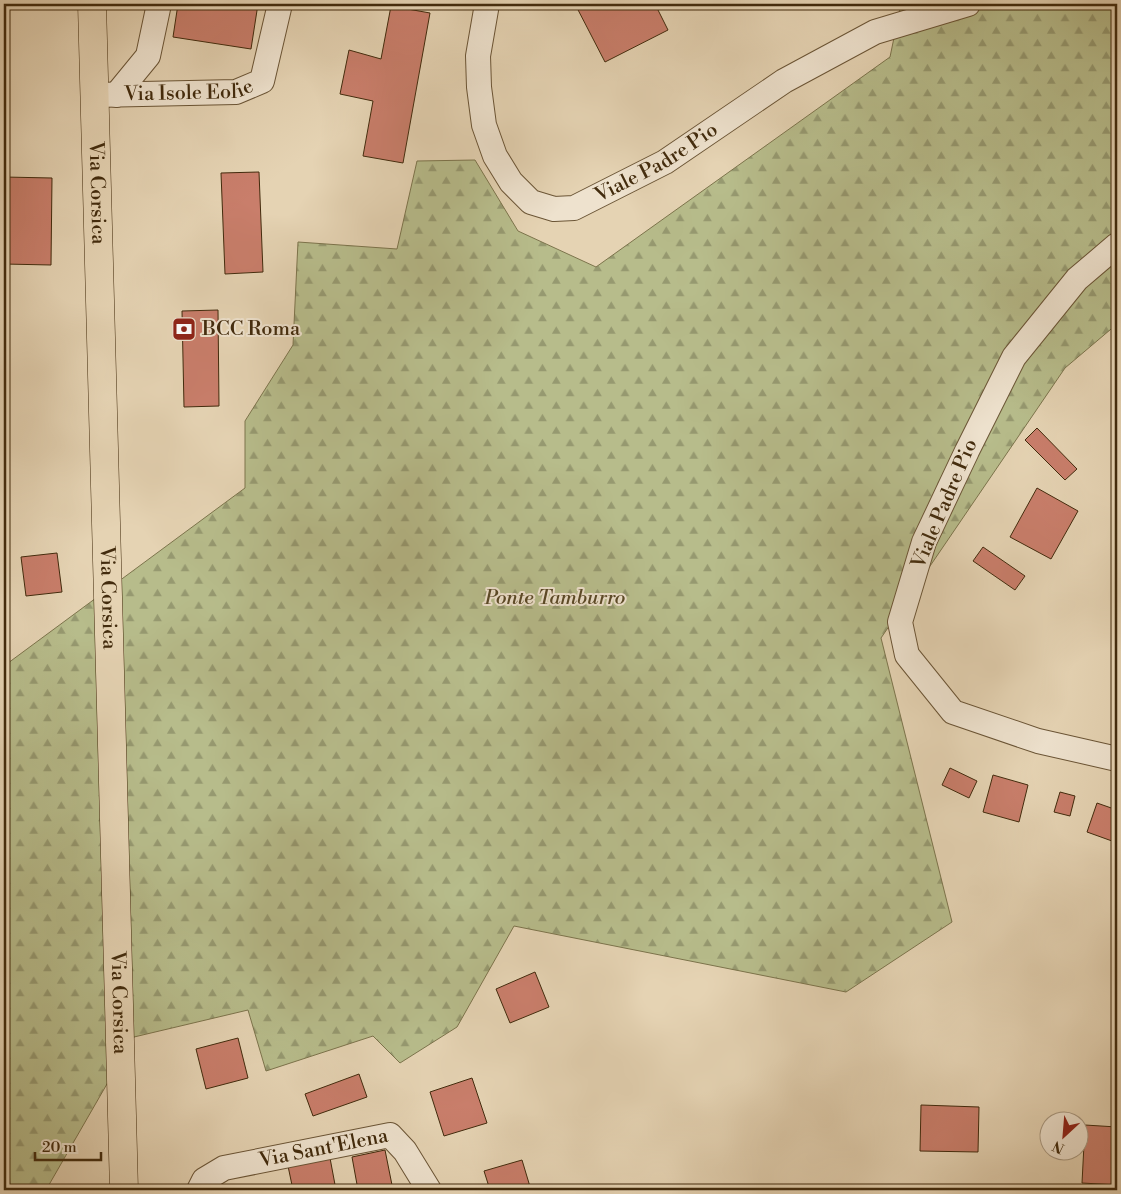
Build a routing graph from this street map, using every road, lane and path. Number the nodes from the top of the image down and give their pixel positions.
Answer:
1 (92, 4) edge
2 (159, 4) edge
3 (280, 4) edge
4 (487, 4) edge
5 (968, 4) edge
6 (105, 95) junction
7 (1117, 245) edge
8 (1117, 760) edge
9 (123, 1183) edge
10 (200, 1190) edge
11 (429, 1190) edge

1 - 6 main road, Via Corsica
2 - 6 street
3 - 6 street, Via Isole Eolie
4 - 5 street, Viale Padre Pio
6 - 9 main road, Via Corsica
7 - 8 street, Viale Padre Pio
10 - 11 street, Via Sant'Elena

